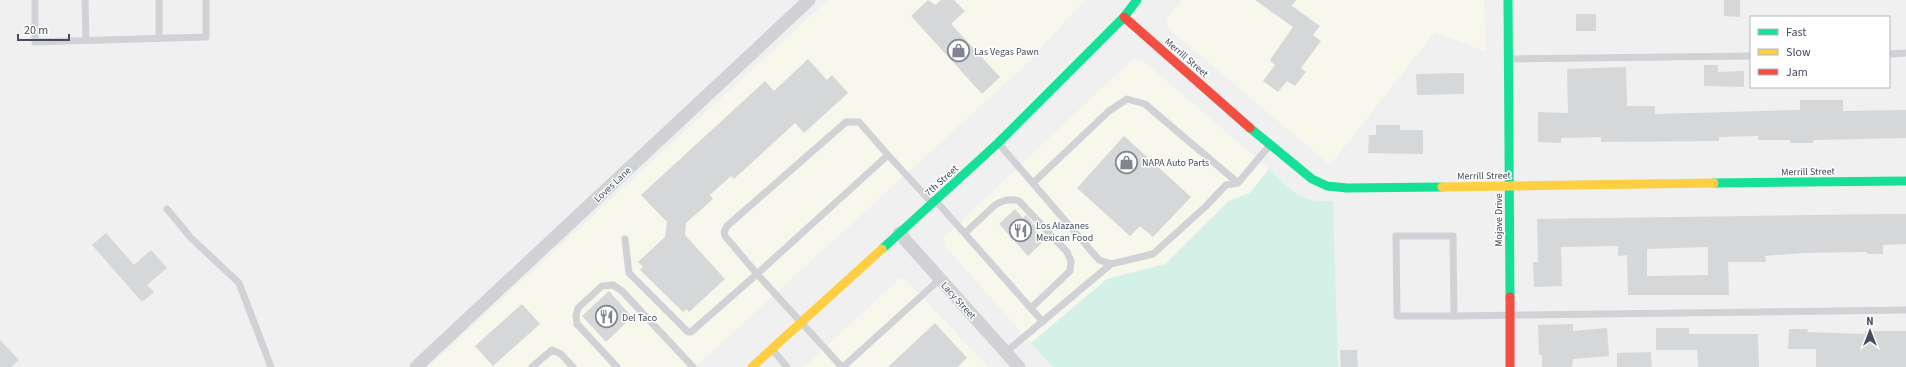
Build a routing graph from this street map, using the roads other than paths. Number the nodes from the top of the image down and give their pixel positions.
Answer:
1 (35, 0) edge
2 (85, 0) edge
3 (159, 0) edge
4 (206, 0) edge
5 (809, 0) edge
6 (1137, 0) edge
7 (1508, 0) edge
8 (1124, 17) junction
9 (159, 38) junction
10 (86, 40) junction
11 (1906, 53) edge
12 (1890, 54) edge
13 (1750, 56) edge
14 (1508, 59) junction
15 (998, 143) junction
16 (1270, 145) junction
17 (888, 155) junction
18 (1906, 181) edge
19 (1032, 183) junction
20 (1238, 183) junction
21 (1509, 186) junction
22 (934, 201) junction
23 (167, 208) dead end
24 (899, 233) junction
25 (965, 233) junction
26 (625, 239) dead end
27 (1111, 264) junction
28 (757, 274) junction
29 (940, 279) junction
30 (1031, 308) junction
31 (1906, 310) edge
32 (1510, 315) junction
33 (1454, 316) junction
34 (802, 322) junction
35 (1043, 322) junction
36 (772, 349) junction
37 (1006, 352) junction
38 (271, 367) edge
39 (416, 367) edge
40 (532, 367) edge
41 (573, 367) edge
42 (617, 367) edge
43 (693, 367) edge
44 (752, 367) edge
45 (787, 367) edge
46 (843, 367) edge
47 (1019, 367) edge
48 (1510, 367) edge

1 - 10 lane
2 - 10 lane
3 - 9 lane
4 - 9 lane
5 - 39 street, Loves Lane
6 - 8 street, 7th Street
7 - 14 street, Mojave Drive
8 - 15 street, 7th Street
8 - 16 street, Merrill Street
9 - 10 lane
11 - 12 lane
13 - 14 lane
14 - 21 street, Mojave Drive
15 - 19 lane
15 - 22 street, 7th Street
16 - 20 lane
16 - 21 street, Merrill Street
17 - 22 lane
17 - 28 lane
17 - 28 lane
18 - 21 street, Merrill Street
19 - 20 lane
19 - 27 lane
20 - 27 lane
21 - 32 street, Mojave Drive
22 - 24 street, 7th Street
22 - 25 lane
23 - 38 lane
24 - 29 street, Lacy Street
24 - 34 street, 7th Street
25 - 30 lane
25 - 30 lane
26 - 28 lane
27 - 35 lane
28 - 34 lane
29 - 37 street, Lacy Street
29 - 46 lane
30 - 35 lane
31 - 32 lane
32 - 33 lane
32 - 48 street, Mojave Drive
33 - 33 lane
34 - 36 street, 7th Street
34 - 46 lane
35 - 37 lane
36 - 44 street, 7th Street
36 - 45 lane
37 - 47 street, Lacy Street
40 - 41 lane
42 - 43 lane

